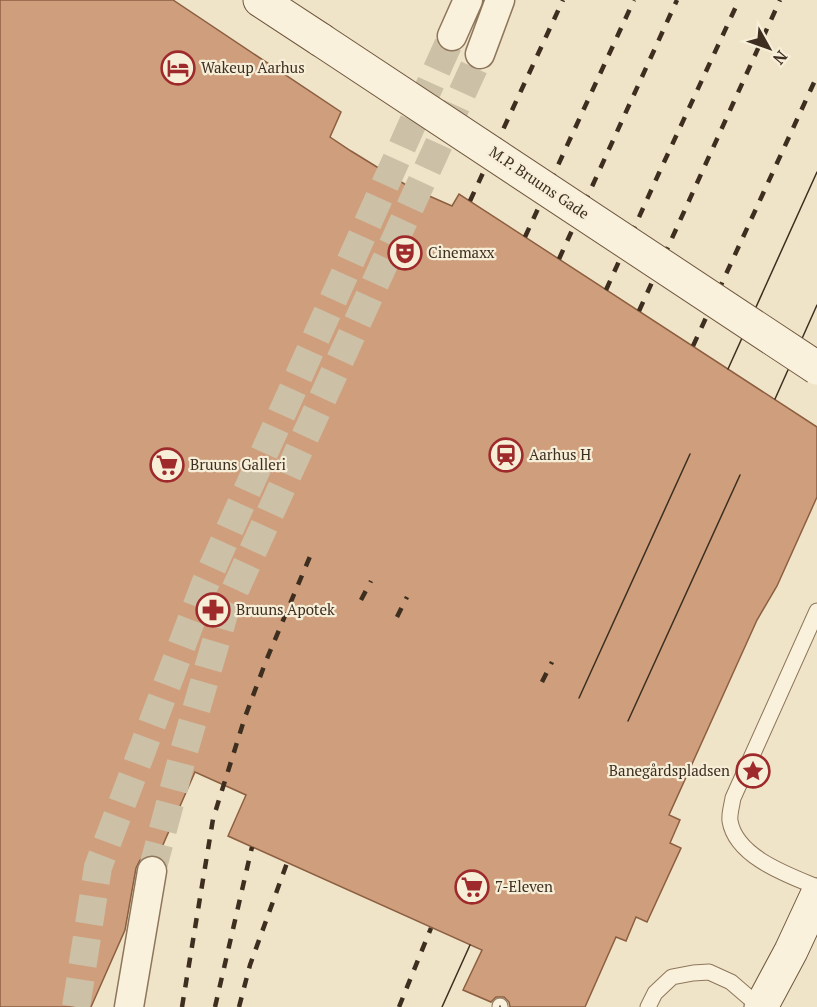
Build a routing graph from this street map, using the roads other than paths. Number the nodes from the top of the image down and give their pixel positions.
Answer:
1 (260, 0) edge
2 (468, 0) edge
3 (500, 0) edge
4 (452, 36) tunnel mouth
5 (480, 54) tunnel mouth
6 (817, 368) edge
7 (817, 611) edge
8 (152, 871) tunnel mouth
9 (817, 887) edge
10 (817, 895) edge
11 (129, 1007) edge
12 (648, 1007) edge
13 (761, 1007) edge

1 - 6 street, M.P. Bruuns Gade, bridge
2 - 4 street
3 - 5 street
7 - 9 lane
8 - 11 street
10 - 13 street
12 - 13 lane

